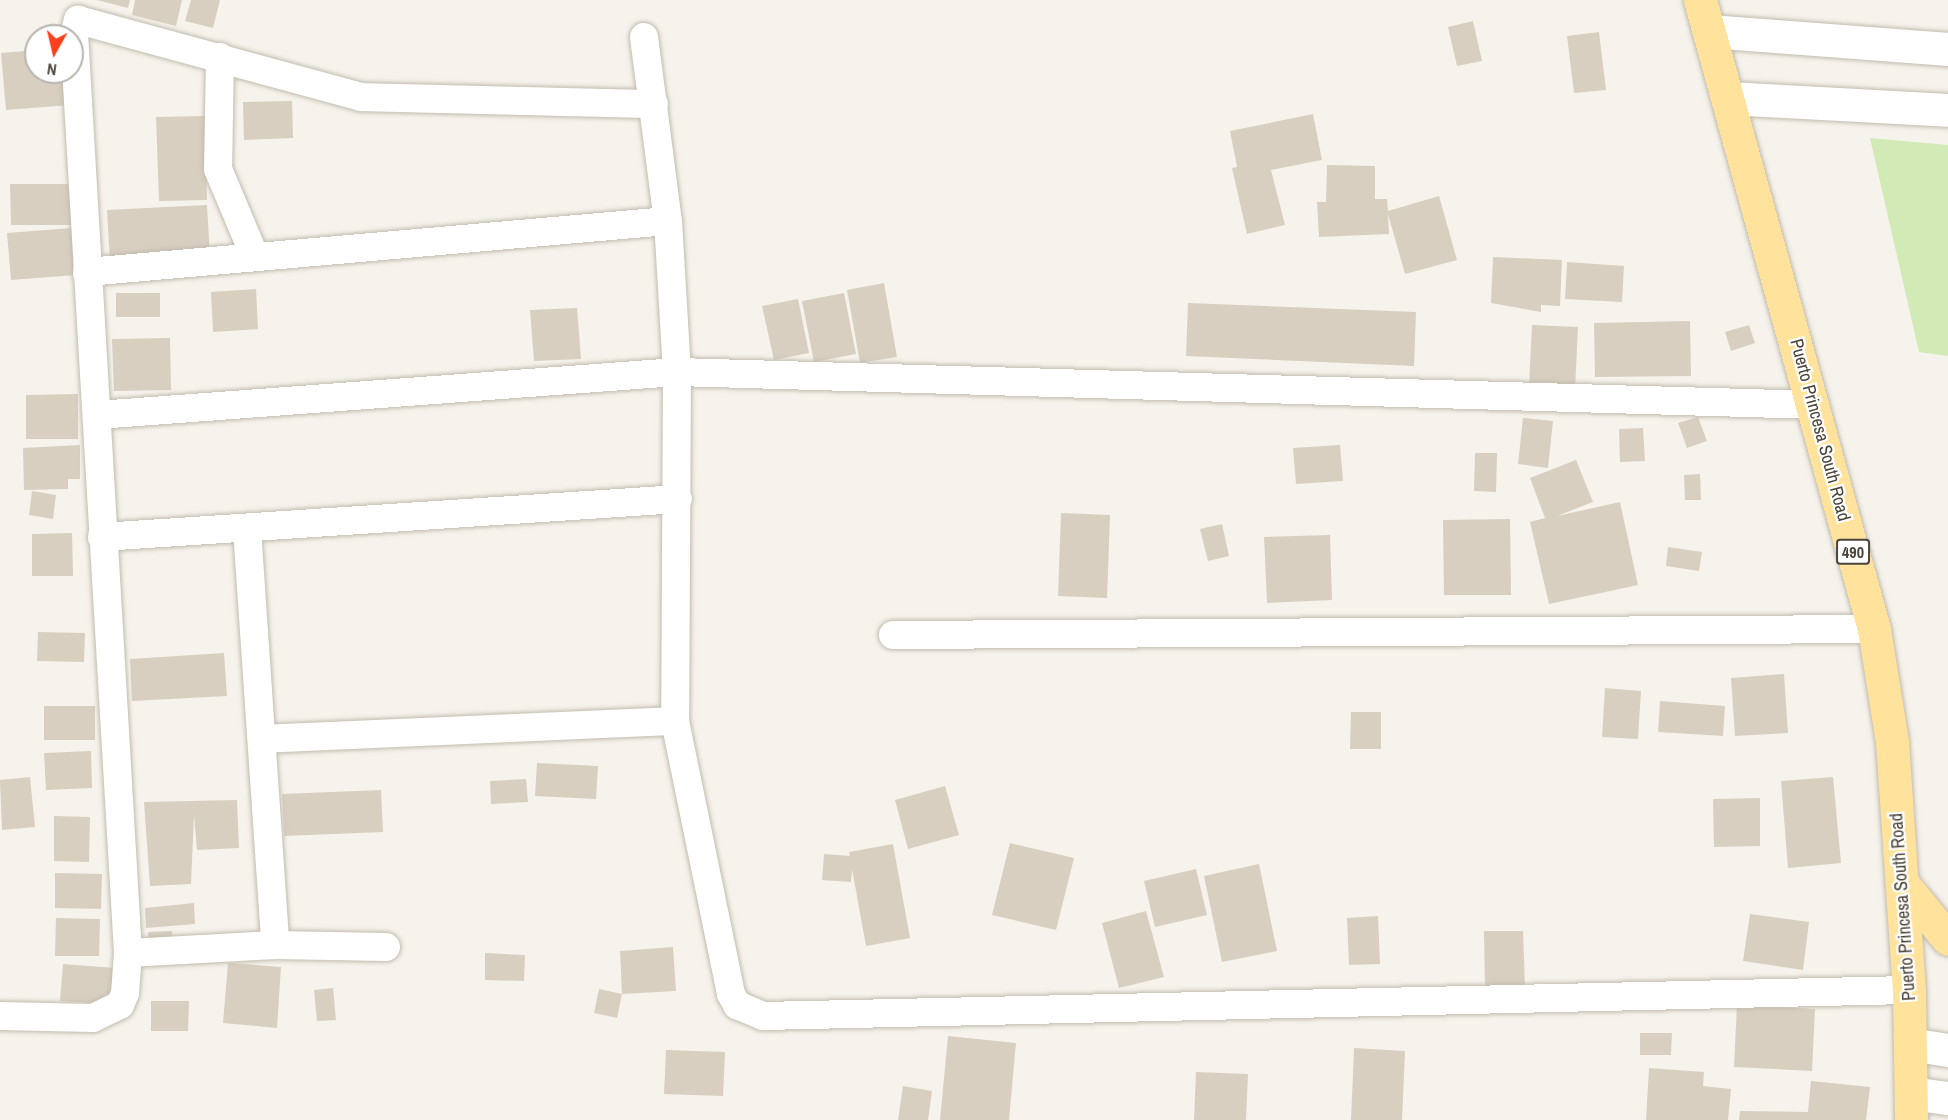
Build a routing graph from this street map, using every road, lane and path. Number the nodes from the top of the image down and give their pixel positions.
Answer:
1 (1700, 0) edge
2 (1709, 31) junction
3 (644, 37) dead end
4 (1948, 49) edge
5 (220, 57) junction
6 (1728, 98) junction
7 (654, 104) junction
8 (1948, 110) edge
9 (668, 221) junction
10 (255, 257) junction
11 (87, 272) junction
12 (677, 372) junction
13 (1814, 405) junction
14 (98, 414) junction
15 (678, 499) junction
16 (247, 529) junction
17 (102, 537) junction
18 (1874, 629) junction
19 (893, 635) dead end
20 (675, 721) junction
21 (262, 739) junction
22 (1902, 883) junction
23 (1948, 939) edge
24 (275, 945) junction
25 (386, 946) dead end
26 (128, 953) junction
27 (1909, 990) junction
28 (0, 1016) edge
29 (1910, 1044) junction
30 (1948, 1050) edge
31 (1948, 1098) edge
32 (1911, 1107) edge

1 - 2 main road, Puerto Princesa South Road / 490
2 - 4 street
2 - 6 main road, Puerto Princesa South Road / 490
3 - 7 street
5 - 7 street
5 - 10 street
5 - 11 street
6 - 8 street
6 - 13 main road, Puerto Princesa South Road / 490
7 - 9 street
9 - 10 street
9 - 12 street
10 - 11 street
11 - 14 street
12 - 13 street
12 - 14 street
12 - 15 street
13 - 18 main road, Puerto Princesa South Road / 490
14 - 17 street
15 - 16 street
15 - 20 street
16 - 17 street
16 - 21 street
17 - 26 street
18 - 19 street
18 - 22 main road, Puerto Princesa South Road / 490
20 - 21 street
20 - 27 street
21 - 24 street
22 - 23 main road
22 - 27 main road, Puerto Princesa South Road / 490
24 - 25 street
24 - 26 street
26 - 28 street
27 - 29 main road, Puerto Princesa South Road / 490
29 - 30 street
29 - 32 main road, Puerto Princesa South Road / 490
31 - 32 street

